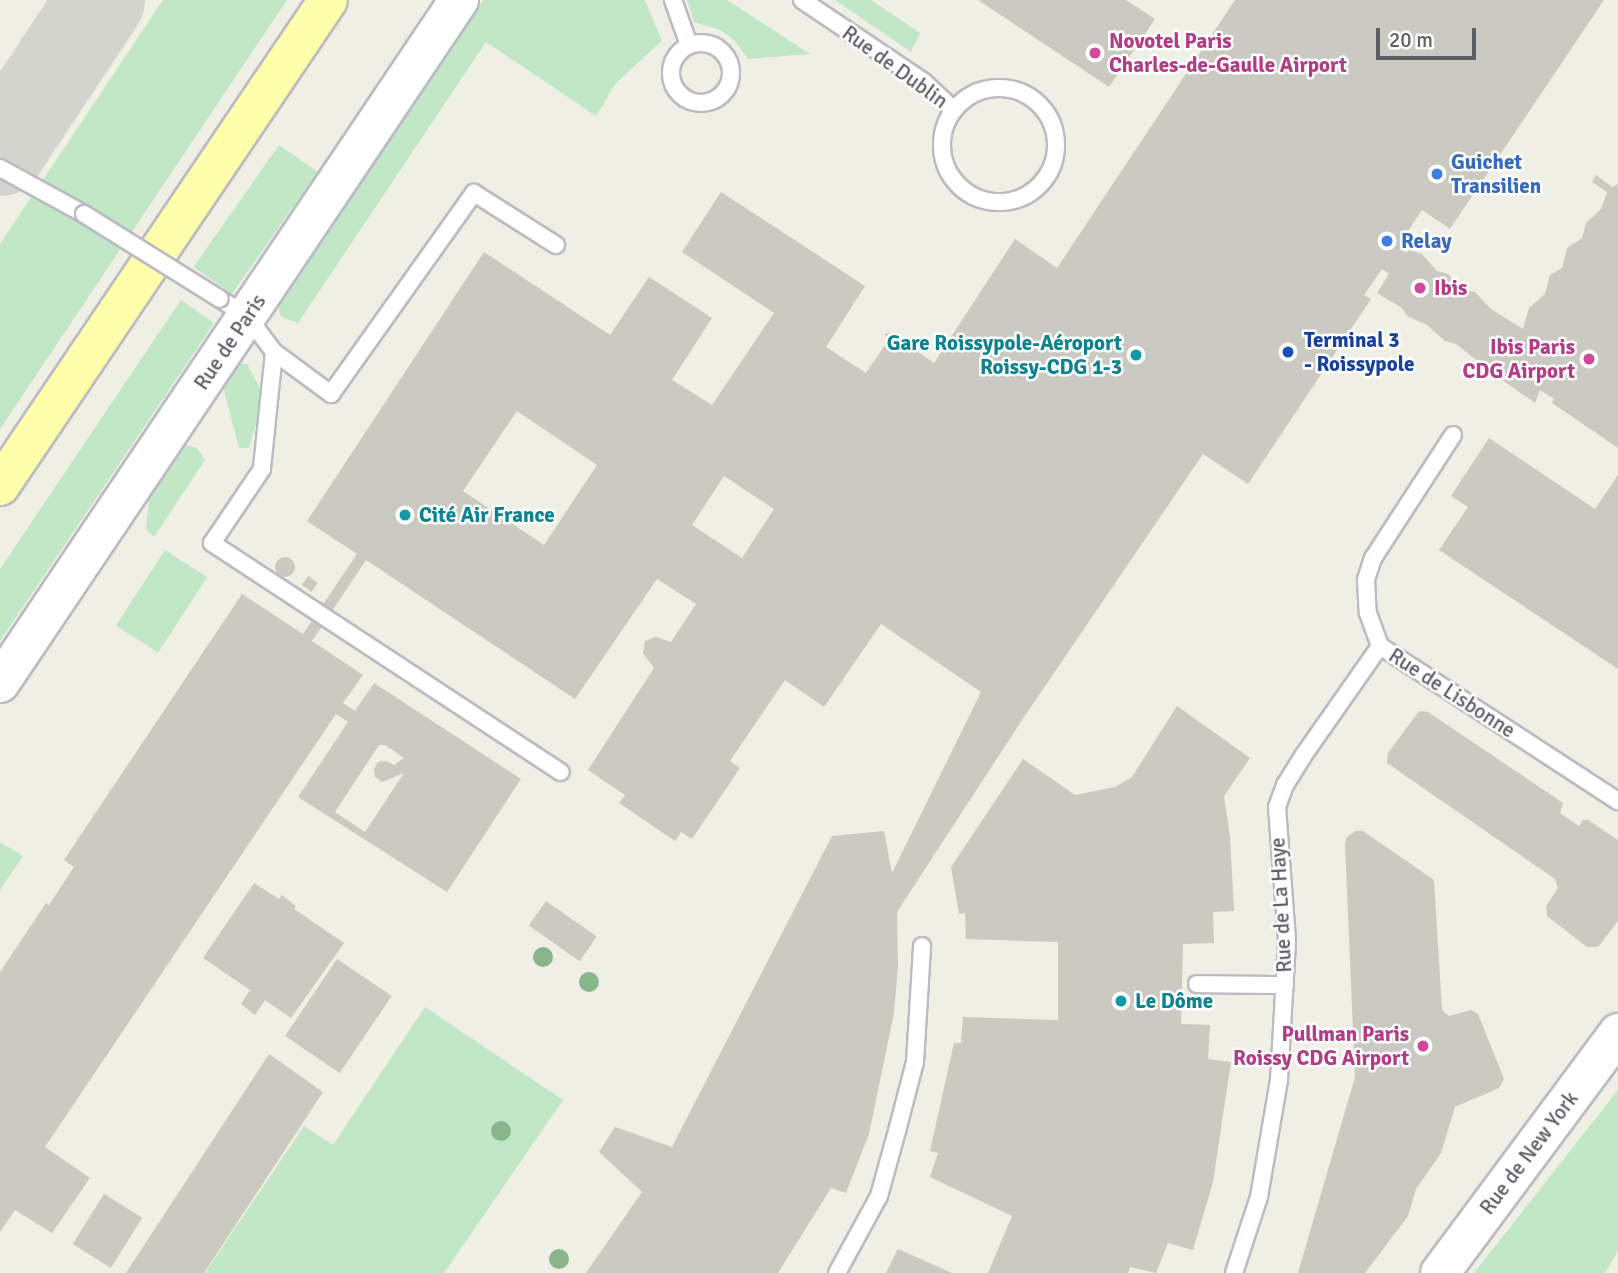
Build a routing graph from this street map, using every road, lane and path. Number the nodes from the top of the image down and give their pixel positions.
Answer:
1 (328, 0) edge
2 (458, 0) edge
3 (673, 0) edge
4 (802, 0) edge
5 (689, 45) dead end
6 (954, 110) junction
7 (0, 168) edge
8 (556, 246) dead end
9 (233, 308) junction
10 (274, 352) junction
11 (1452, 435) dead end
12 (0, 486) edge
13 (1380, 646) junction
14 (0, 683) edge
15 (560, 772) dead end
16 (1618, 802) edge
17 (922, 946) dead end
18 (1196, 984) dead end
19 (1284, 985) junction
20 (1618, 1033) edge
21 (837, 1273) edge
22 (1234, 1273) edge
23 (1440, 1273) edge

1 - 12 main road
2 - 9 street, Rue de Paris
3 - 5 lane
4 - 6 lane, Rue de Dublin
6 - 6 lane
7 - 9 lane, bridge
8 - 10 lane
9 - 10 lane
9 - 14 street, Rue de Paris
10 - 15 lane
11 - 13 lane, Rue de Lisbonne
13 - 16 lane, Rue de Lisbonne
13 - 19 lane, Rue de La Haye
17 - 21 lane
18 - 19 lane
19 - 22 lane, Rue de La Haye
20 - 23 street, Rue de New York

